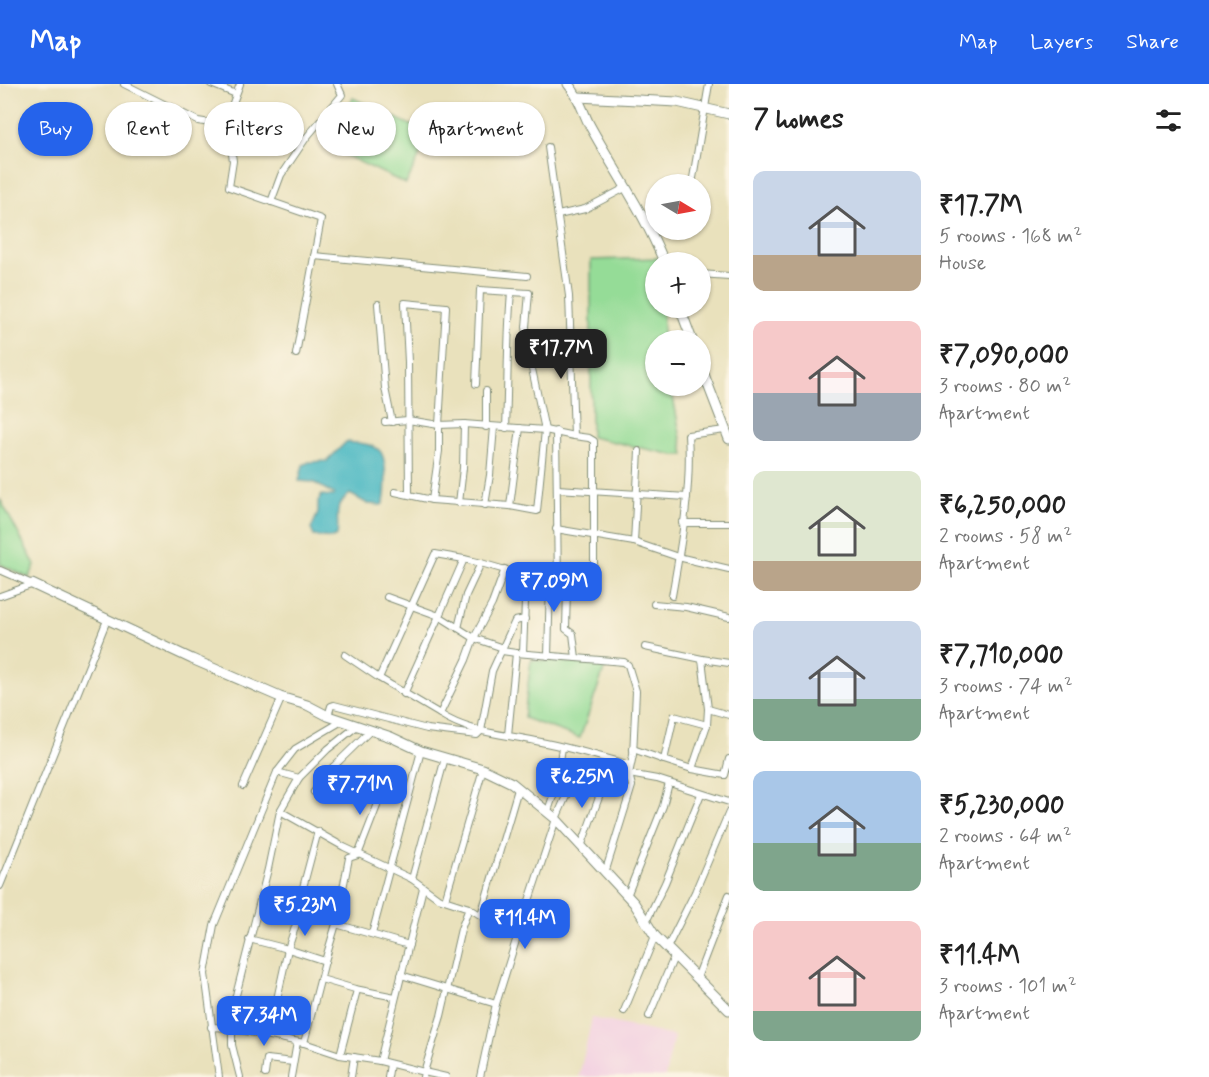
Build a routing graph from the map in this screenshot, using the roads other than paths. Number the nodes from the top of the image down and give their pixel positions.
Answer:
1 (124, 84) edge
2 (211, 84) edge
3 (240, 84) edge
4 (337, 84) edge
5 (709, 84) edge
6 (571, 85) edge
7 (236, 94) junction
8 (578, 97) junction
9 (233, 102) edge
10 (703, 109) junction
11 (729, 114) edge
12 (204, 122) edge
13 (548, 147) dead end
14 (232, 156) edge
15 (693, 174) edge
16 (624, 188) junction
17 (272, 202) junction
18 (558, 215) junction
19 (645, 219) edge
20 (314, 256) junction
21 (711, 275) edge
22 (527, 276) dead end
23 (729, 276) edge
24 (511, 292) junction
25 (378, 304) dead end
26 (296, 354) dead end
27 (476, 384) dead end
28 (486, 391) dead end
29 (711, 393) edge
30 (408, 420) junction
31 (385, 422) dead end
32 (392, 422) junction
33 (464, 424) junction
34 (439, 425) junction
35 (486, 427) junction
36 (494, 428) junction
37 (506, 428) junction
38 (520, 429) junction
39 (545, 430) junction
40 (556, 431) junction
41 (727, 435) edge
42 (574, 436) junction
43 (639, 451) dead end
44 (557, 489) junction
45 (395, 492) dead end
46 (595, 492) junction
47 (409, 494) junction
48 (637, 494) junction
49 (687, 497) junction
50 (432, 500) junction
51 (459, 503) junction
52 (485, 505) junction
53 (510, 506) junction
54 (729, 523) edge
55 (682, 524) junction
56 (556, 529) junction
57 (595, 534) junction
58 (634, 542) junction
59 (678, 557) junction
60 (464, 559) junction
61 (481, 563) junction
62 (729, 568) edge
63 (505, 569) junction
64 (0, 570) edge
65 (594, 574) dead end
66 (526, 576) junction
67 (550, 582) junction
68 (32, 584) junction
69 (558, 585) junction
70 (0, 596) edge
71 (672, 596) dead end
72 (387, 597) dead end
73 (654, 604) dead end
74 (411, 607) junction
75 (439, 616) junction
76 (729, 617) edge
77 (525, 619) junction
78 (107, 620) junction
79 (458, 628) junction
80 (474, 638) junction
81 (645, 646) dead end
82 (503, 650) junction
83 (519, 653) junction
84 (345, 655) dead end
85 (548, 656) junction
86 (576, 658) junction
87 (702, 659) junction
88 (729, 663) edge
89 (379, 678) junction
90 (404, 694) junction
91 (282, 697) junction
92 (708, 709) junction
93 (440, 714) junction
94 (729, 715) edge
95 (328, 716) junction
96 (342, 721) junction
97 (707, 725) junction
98 (357, 726) junction
99 (371, 730) junction
100 (482, 731) junction
101 (507, 735) junction
102 (562, 747) junction
103 (633, 749) junction
104 (421, 750) junction
105 (445, 758) junction
106 (729, 759) edge
107 (664, 760) junction
108 (630, 765) junction
109 (333, 767) junction
110 (483, 769) junction
111 (692, 769) junction
112 (277, 772) junction
113 (630, 777) junction
114 (298, 778) junction
115 (606, 778) junction
116 (669, 783) junction
117 (383, 784) junction
118 (556, 784) junction
119 (243, 786) dead end
120 (570, 788) junction
121 (518, 789) junction
122 (410, 790) junction
123 (314, 792) dead end
124 (701, 794) junction
125 (729, 802) edge
126 (280, 811) junction
127 (548, 811) junction
128 (729, 812) edge
129 (556, 819) junction
130 (318, 831) junction
131 (580, 847) junction
132 (358, 855) junction
133 (390, 869) junction
134 (605, 873) junction
135 (412, 879) junction
136 (0, 886) edge
137 (423, 888) junction
138 (729, 894) edge
139 (627, 896) junction
140 (446, 900) junction
141 (469, 908) junction
142 (481, 915) junction
143 (646, 922) junction
144 (336, 924) junction
145 (372, 934) junction
146 (518, 934) junction
147 (655, 936) junction
148 (249, 939) junction
149 (409, 945) junction
150 (667, 948) junction
151 (288, 949) junction
152 (674, 957) junction
153 (325, 961) junction
154 (401, 975) junction
155 (697, 978) junction
156 (321, 979) junction
157 (357, 990) junction
158 (448, 991) junction
159 (395, 998) junction
160 (496, 1004) junction
161 (728, 1008) edge
162 (624, 1011) dead end
163 (649, 1016) dead end
164 (211, 1027) junction
165 (231, 1028) junction
166 (269, 1036) junction
167 (301, 1042) junction
168 (340, 1055) junction
169 (354, 1057) junction
170 (380, 1061) junction
171 (293, 1062) junction
172 (390, 1064) junction
173 (265, 1074) dead end
174 (423, 1075) edge
175 (219, 1077) edge
176 (240, 1077) edge
177 (291, 1077) edge
178 (351, 1077) edge
179 (388, 1077) edge
180 (446, 1077) edge
181 (480, 1077) edge

1 - 12 street
2 - 7 street
3 - 7 street
4 - 17 street
5 - 10 street
6 - 8 street
7 - 9 street
8 - 10 street
8 - 16 street
10 - 11 street
10 - 15 street
13 - 18 street
14 - 17 street
16 - 18 street
16 - 19 street
17 - 20 street
18 - 42 street
20 - 22 street
20 - 26 street
21 - 23 street
24 - 27 street
24 - 37 street
24 - 39 street
25 - 32 street
28 - 35 street
29 - 41 street
30 - 32 street
30 - 34 street
30 - 34 street
30 - 47 street
31 - 32 street
33 - 34 street
33 - 35 street
33 - 51 street
34 - 50 street
35 - 36 street
36 - 37 street
36 - 52 street
37 - 38 street
38 - 39 street
38 - 53 street
39 - 40 street
39 - 53 street
40 - 42 street
40 - 44 street
41 - 49 street
42 - 46 street
43 - 48 street
44 - 46 street
44 - 56 street
45 - 47 street
46 - 48 street
46 - 57 street
47 - 50 street
48 - 49 street
48 - 58 street
49 - 55 street
50 - 51 street
51 - 52 street
52 - 53 street
54 - 55 street
55 - 59 street
56 - 57 street
56 - 69 street
57 - 58 street
57 - 65 street
58 - 59 street
59 - 62 street
59 - 71 street
60 - 61 street
60 - 74 street
60 - 75 street
61 - 63 street
61 - 79 street
63 - 66 street
63 - 80 street
64 - 68 street
66 - 67 street
66 - 77 street
67 - 69 street
67 - 85 street
68 - 70 street
68 - 78 street
69 - 86 street
72 - 74 street
73 - 76 street
74 - 75 street
74 - 89 street
75 - 79 street
75 - 90 street
77 - 82 street
77 - 83 street
78 - 91 street
78 - 136 street
79 - 80 street
80 - 82 street
80 - 93 street
81 - 87 street
82 - 83 street
82 - 100 street
83 - 85 street
83 - 101 street
84 - 89 street
85 - 86 street
86 - 103 street
87 - 88 street
87 - 92 street
89 - 90 street
90 - 93 street
91 - 95 street
91 - 119 street
92 - 94 street
92 - 97 street
93 - 100 street
95 - 96 street
95 - 100 street
96 - 98 street
96 - 112 street
97 - 107 street
97 - 111 street
98 - 99 street
98 - 114 street
99 - 104 street
99 - 109 street
100 - 101 street
101 - 102 street
102 - 108 street
102 - 118 street
103 - 107 street
103 - 108 street
104 - 105 street
104 - 122 street
105 - 110 street
105 - 135 street
106 - 111 street
107 - 111 street
108 - 113 street
109 - 117 street
109 - 123 street
110 - 121 street
110 - 140 street
112 - 114 street
112 - 164 street
113 - 115 street
113 - 116 street
113 - 134 street
114 - 126 street
115 - 120 street
115 - 131 street
116 - 124 street
116 - 139 street
117 - 122 street
117 - 132 street
118 - 120 street
118 - 127 street
120 - 129 street
121 - 127 street
121 - 142 street
122 - 133 street
124 - 125 street
124 - 143 street
126 - 130 street
126 - 148 street
127 - 129 street
128 - 150 street
129 - 131 street
129 - 146 street
130 - 132 street
130 - 151 street
131 - 134 street
132 - 133 street
132 - 144 street
133 - 135 street
133 - 145 street
134 - 139 street
135 - 137 street
137 - 140 street
137 - 149 street
138 - 155 street
139 - 143 street
140 - 141 street
141 - 142 street
141 - 158 street
142 - 146 street
143 - 147 street
144 - 145 street
144 - 153 street
145 - 149 street
146 - 160 street
147 - 150 street
147 - 162 street
148 - 151 street
148 - 165 street
149 - 154 street
150 - 152 street
151 - 153 street
151 - 166 street
152 - 155 street
152 - 163 street
153 - 156 street
154 - 158 street
154 - 159 street
155 - 161 street
156 - 157 street
156 - 167 street
157 - 159 street
157 - 168 street
158 - 160 street
158 - 174 street
159 - 170 street
160 - 181 street
164 - 165 street
164 - 175 street
165 - 166 street
165 - 176 street
166 - 167 street
167 - 168 street
167 - 171 street
168 - 169 street
169 - 170 street
169 - 178 street
170 - 172 street
171 - 173 street
171 - 177 street
172 - 174 street
172 - 179 street
174 - 180 street

